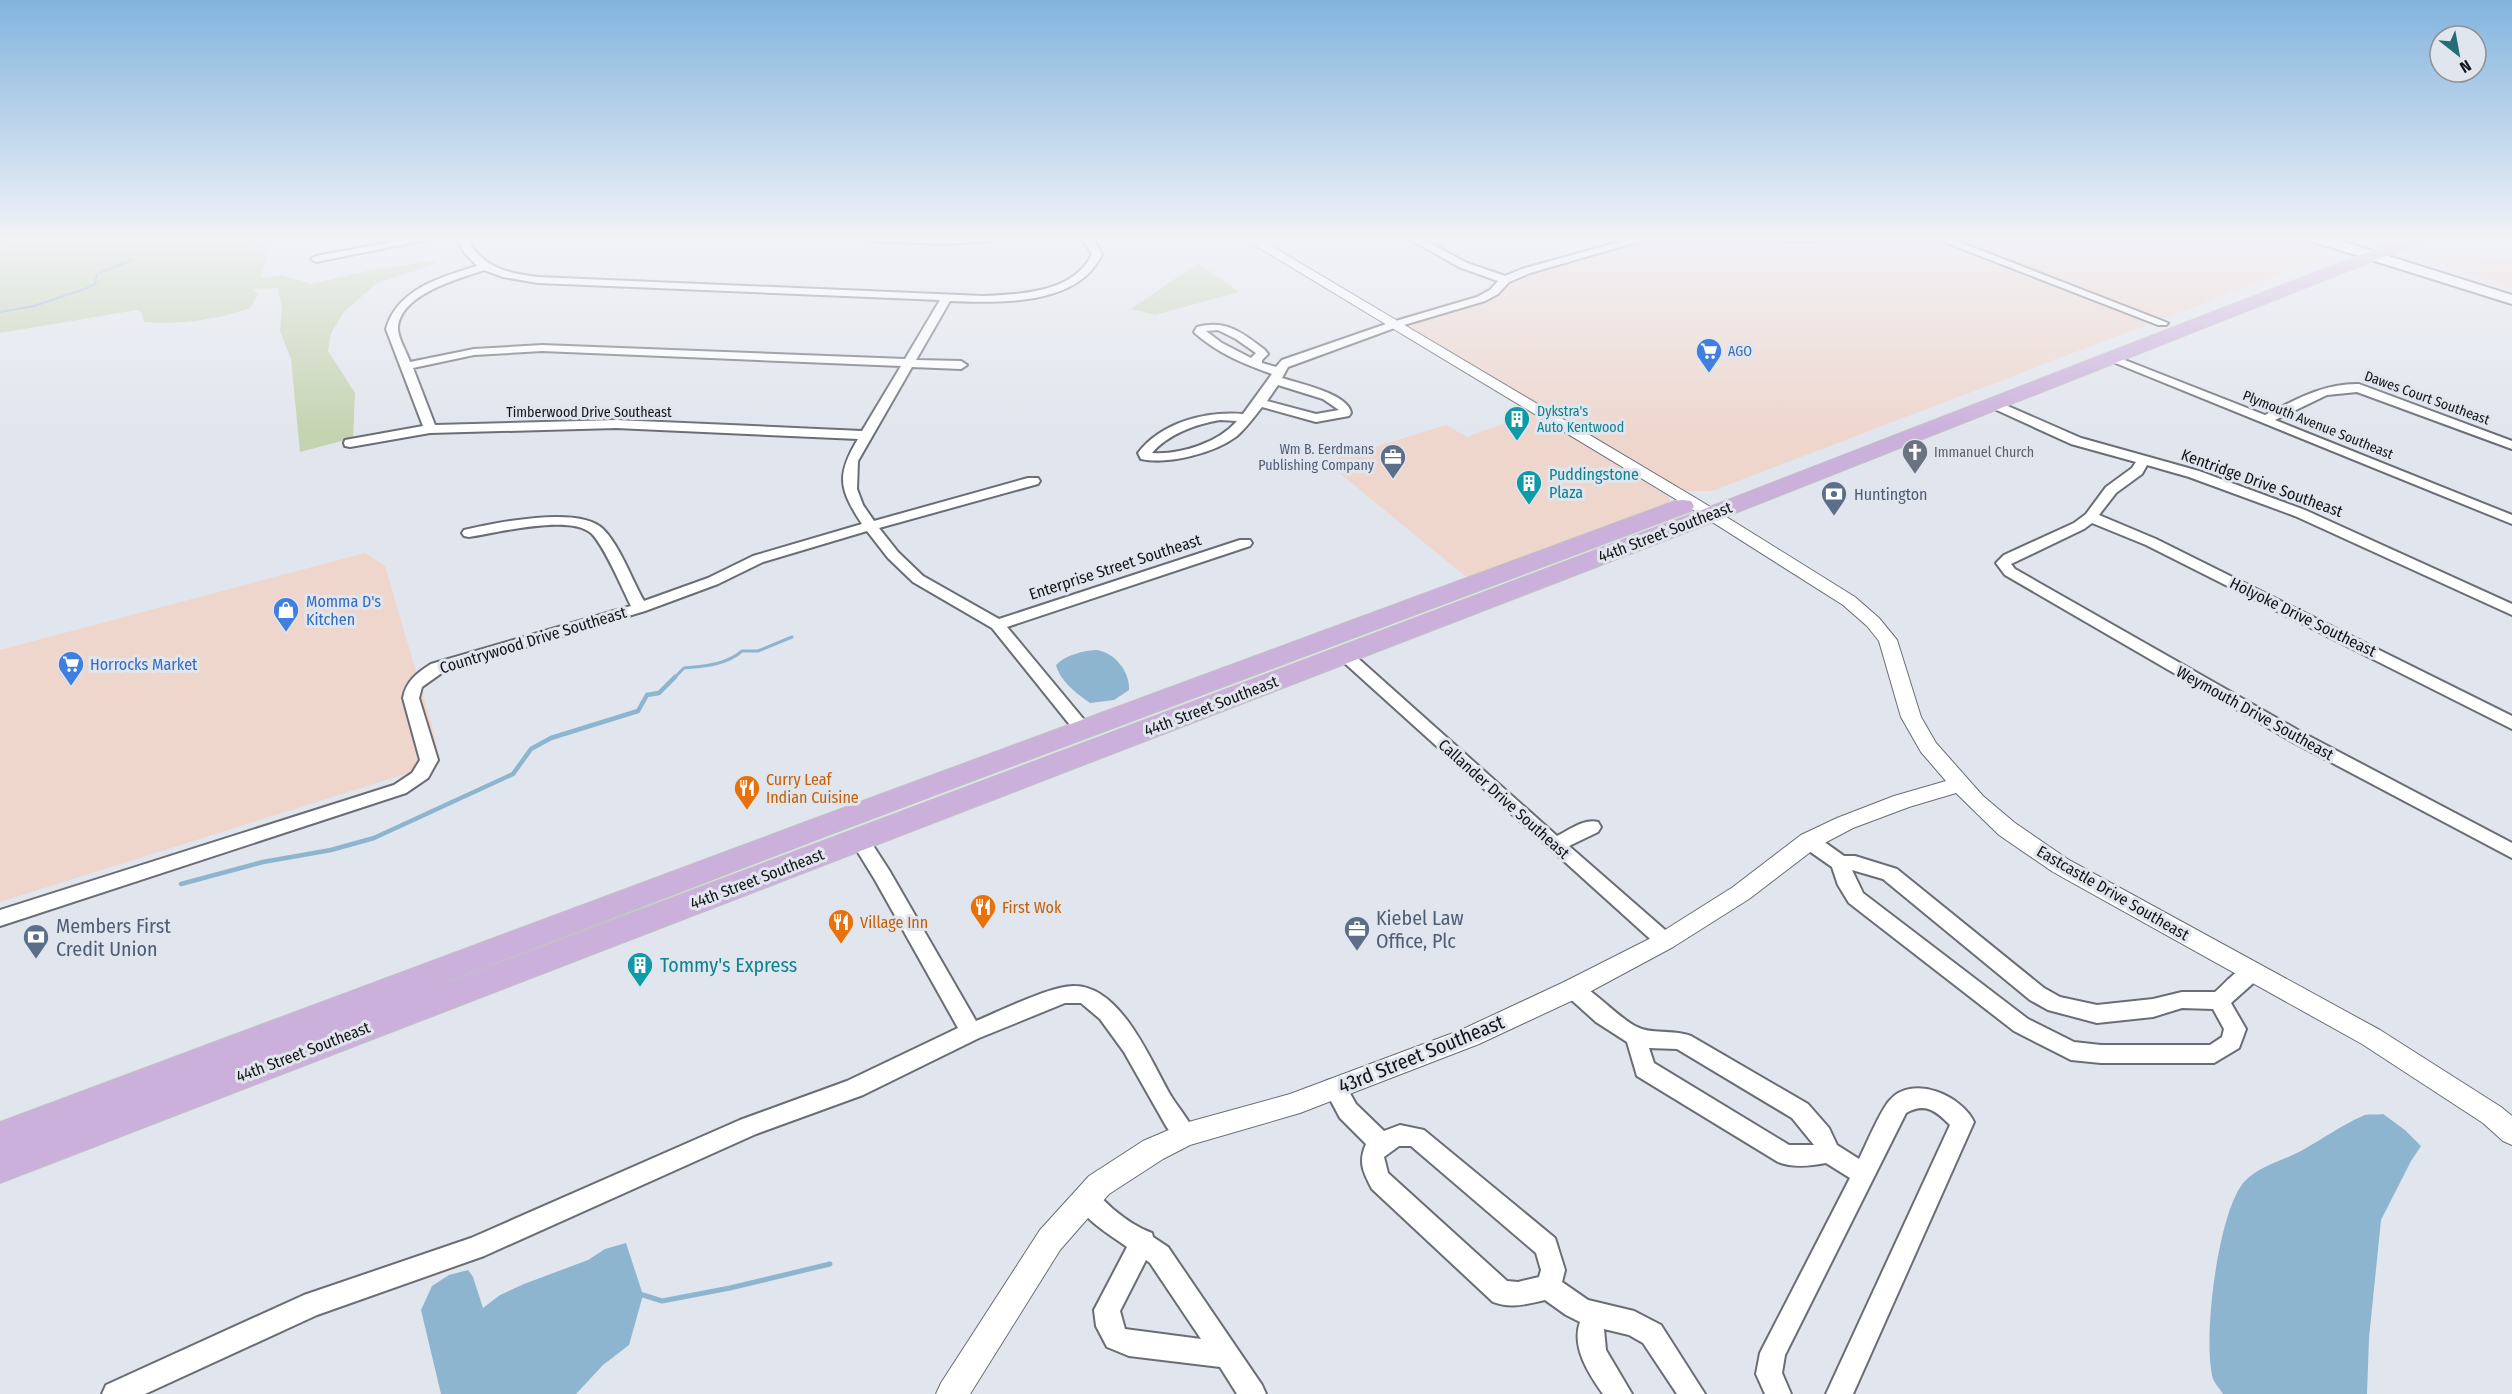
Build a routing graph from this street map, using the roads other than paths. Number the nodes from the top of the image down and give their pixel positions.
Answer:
1 (405, 303) edge
2 (944, 303) edge
3 (1357, 303) edge
4 (1467, 303) edge
5 (2097, 303) edge
6 (2232, 303) edge
7 (1394, 325) junction
8 (2162, 330) junction
9 (2112, 358) junction
10 (910, 363) junction
11 (961, 365) dead end
12 (1257, 365) junction
13 (407, 366) junction
14 (1276, 376) junction
15 (1994, 396) junction
16 (1260, 403) junction
17 (1246, 418) junction
18 (2265, 420) junction
19 (1890, 427) junction
20 (430, 429) junction
21 (865, 435) junction
22 (350, 443) dead end
23 (2512, 445) edge
24 (1855, 459) junction
25 (2143, 461) junction
26 (1033, 481) dead end
27 (1702, 508) junction
28 (2091, 517) junction
29 (2512, 520) edge
30 (870, 526) junction
31 (469, 533) dead end
32 (1245, 543) dead end
33 (1459, 600) junction
34 (1417, 606) junction
35 (640, 608) junction
36 (2512, 610) edge
37 (997, 625) junction
38 (1344, 655) junction
39 (2512, 723) edge
40 (1084, 731) junction
41 (1054, 766) junction
42 (1960, 785) junction
43 (902, 797) junction
44 (1592, 827) dead end
45 (860, 841) junction
46 (1809, 841) junction
47 (1555, 845) junction
48 (2512, 851) edge
49 (1840, 863) junction
50 (0, 918) edge
51 (1665, 941) junction
52 (2252, 972) junction
53 (1573, 989) junction
54 (2219, 1001) junction
55 (396, 1002) junction
56 (971, 1032) junction
57 (1638, 1038) junction
58 (1335, 1088) junction
59 (2512, 1133) edge
60 (1185, 1135) junction
61 (0, 1138) edge
62 (1380, 1143) junction
63 (1828, 1152) junction
64 (0, 1167) edge
65 (1864, 1174) junction
66 (1086, 1199) junction
67 (1143, 1241) junction
68 (1548, 1287) junction
69 (1596, 1315) junction
70 (1226, 1355) junction
71 (115, 1394) edge
72 (952, 1394) edge
73 (1253, 1394) edge
74 (1619, 1394) edge
75 (1692, 1394) edge
76 (1778, 1394) edge
77 (1839, 1394) edge

1 - 13 street
2 - 10 street
3 - 7 street, Eastcastle Drive Southeast
4 - 7 street
5 - 8 street
6 - 8 main road, 44th Street Southeast
7 - 14 street
7 - 27 street, Eastcastle Drive Southeast
8 - 9 main road, 44th Street Southeast
8 - 15 main road, 44th Street Southeast
9 - 15 main road, 44th Street Southeast
9 - 18 street, Plymouth Avenue Southeast
10 - 11 street
10 - 13 street
10 - 21 street
12 - 12 street
12 - 14 street
13 - 20 street
14 - 16 street
14 - 16 street
15 - 19 main road, 44th Street Southeast
15 - 24 main road, 44th Street Southeast
15 - 25 street, Kentridge Drive Southeast
16 - 17 street
17 - 17 street
18 - 23 street, Dawes Court Southeast
18 - 29 street, Plymouth Avenue Southeast
19 - 24 main road
19 - 27 main road, 44th Street Southeast
20 - 21 street, Timberwood Drive Southeast
20 - 22 street, Timberwood Drive Southeast
21 - 30 street
24 - 27 main road, 44th Street Southeast
25 - 28 street
25 - 36 street, Kentridge Drive Southeast
26 - 30 street, Countrywood Drive Southeast
27 - 33 main road, 44th Street Southeast
27 - 42 street, Eastcastle Drive Southeast
28 - 39 street, Holyoke Drive Southeast
28 - 48 street, Weymouth Drive Southeast
30 - 35 street, Countrywood Drive Southeast
30 - 37 street
31 - 35 street
32 - 37 street, Enterprise Street Southeast
33 - 34 main road, 44th Street Southeast
33 - 38 main road, 44th Street Southeast
34 - 38 main road
34 - 40 main road, 44th Street Southeast
35 - 50 street, Countrywood Drive Southeast
37 - 40 street
38 - 41 main road, 44th Street Southeast
38 - 47 street, Callander Drive Southeast
40 - 41 main road
40 - 43 main road, 44th Street Southeast
41 - 45 main road, 44th Street Southeast
42 - 46 street, 43rd Street Southeast
42 - 52 street, Eastcastle Drive Southeast
43 - 45 main road
43 - 55 main road, 44th Street Southeast
44 - 47 street
45 - 55 main road, 44th Street Southeast
45 - 56 street
46 - 49 street
46 - 51 street, 43rd Street Southeast
47 - 51 street, Callander Drive Southeast
49 - 54 street
49 - 54 street
51 - 53 street, 43rd Street Southeast
52 - 54 street
52 - 59 street, Eastcastle Drive Southeast
53 - 57 street
53 - 58 street, 43rd Street Southeast
55 - 61 main road, 44th Street Southeast
55 - 64 main road, 44th Street Southeast
56 - 60 street
56 - 71 street
57 - 63 street
57 - 63 street
58 - 60 street, 43rd Street Southeast
58 - 62 street
60 - 66 street, 43rd Street Southeast
62 - 68 street
62 - 68 street
63 - 65 street
65 - 76 street
65 - 77 street
66 - 67 street
66 - 72 street, 43rd Street Southeast
67 - 70 street
67 - 70 street
68 - 69 street
69 - 74 street
69 - 75 street
70 - 73 street

